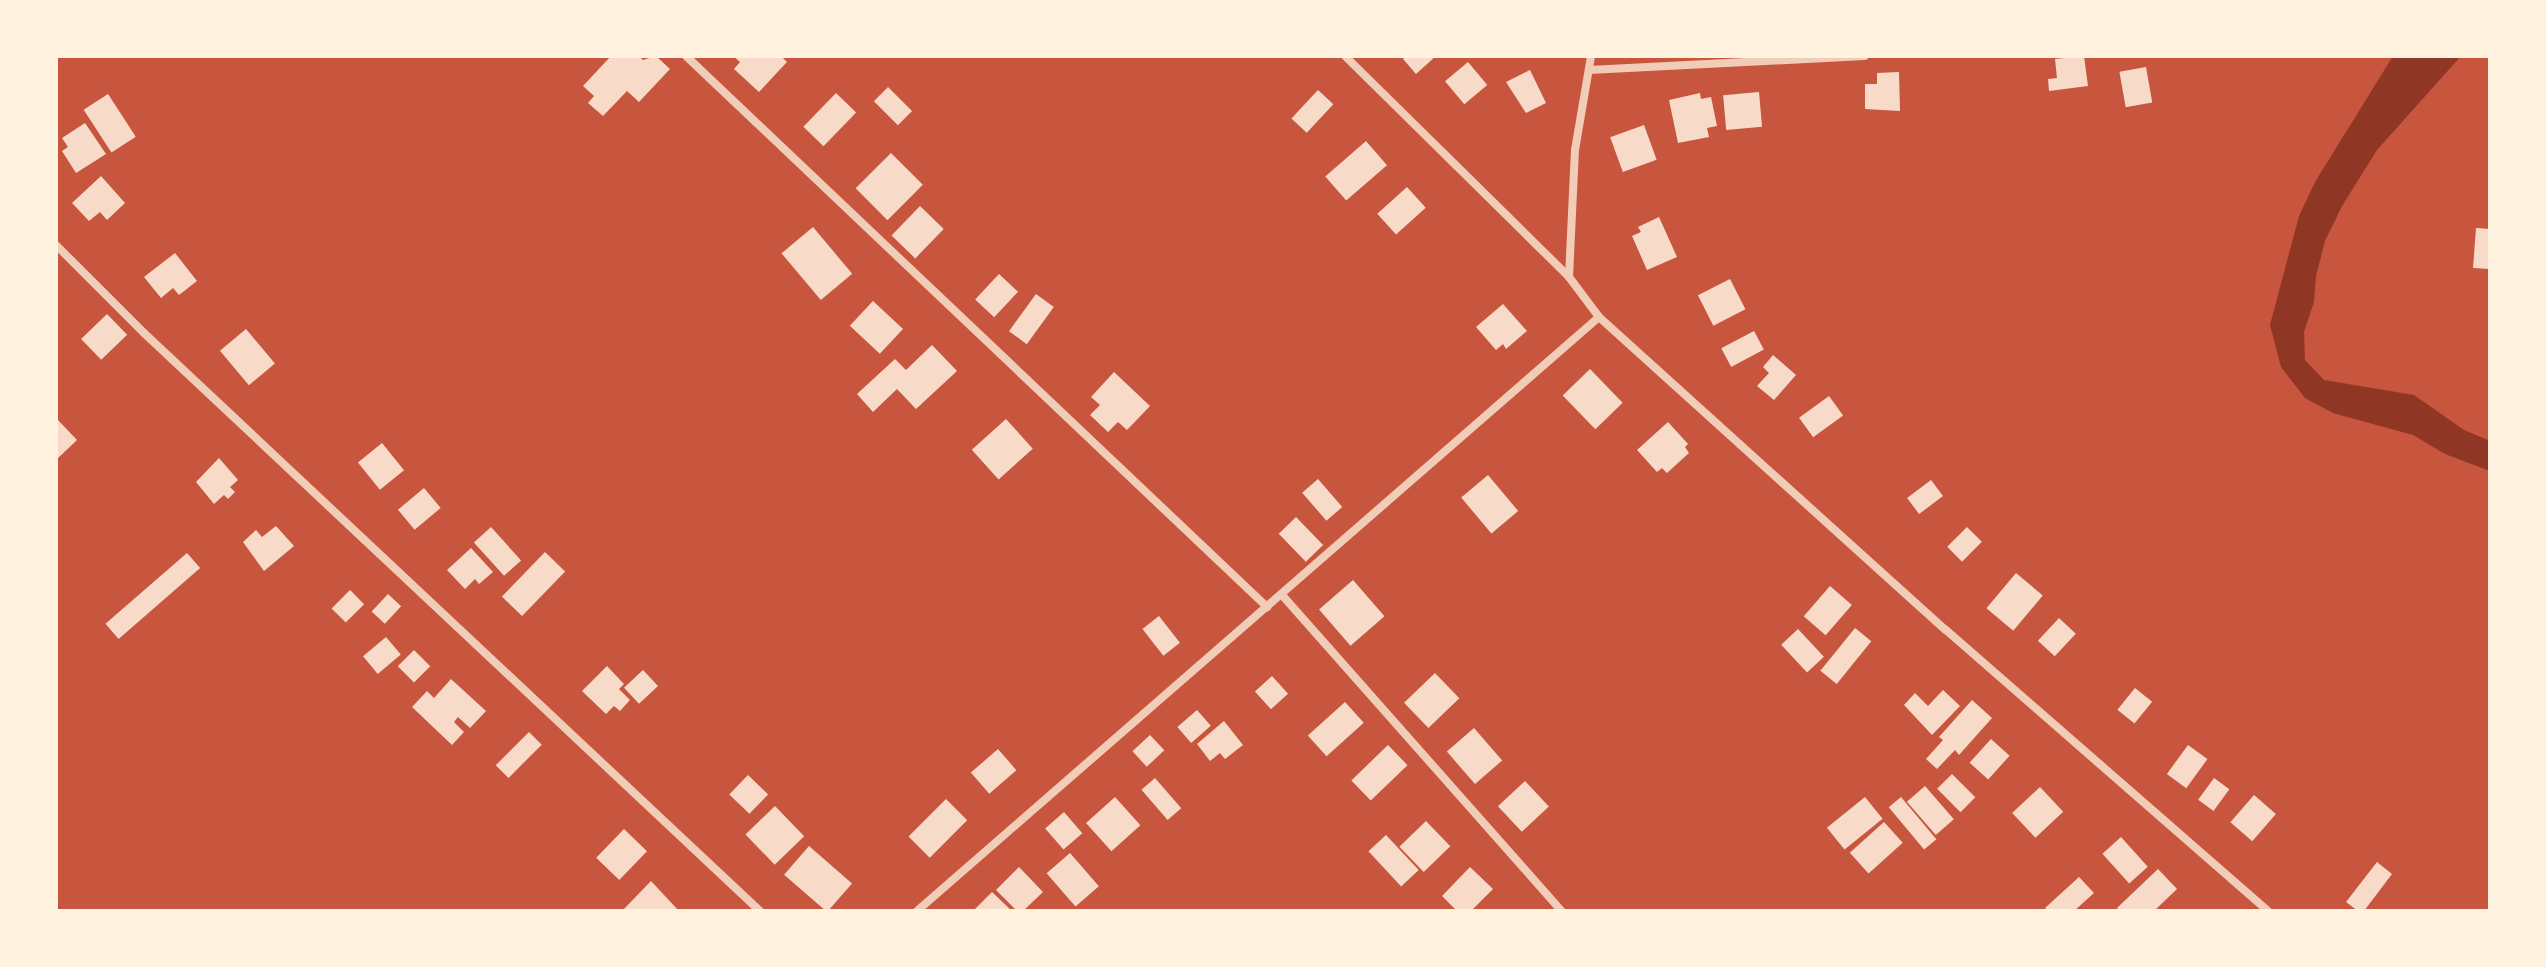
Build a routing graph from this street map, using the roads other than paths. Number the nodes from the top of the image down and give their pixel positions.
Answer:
1 (686, 56) edge
2 (1345, 56) edge
3 (1591, 56) edge
4 (1865, 56) edge
5 (1589, 70) junction
6 (56, 245) edge
7 (1569, 277) junction
8 (1599, 317) junction
9 (1282, 595) junction
10 (1267, 607) junction
11 (760, 911) edge
12 (917, 911) edge
13 (1562, 911) edge
14 (2268, 911) edge

1 - 10 street
2 - 7 street
3 - 5 street
4 - 5 street
5 - 7 street
6 - 11 street
7 - 8 street
8 - 9 street
8 - 14 street
9 - 10 street
9 - 13 street
10 - 12 street

